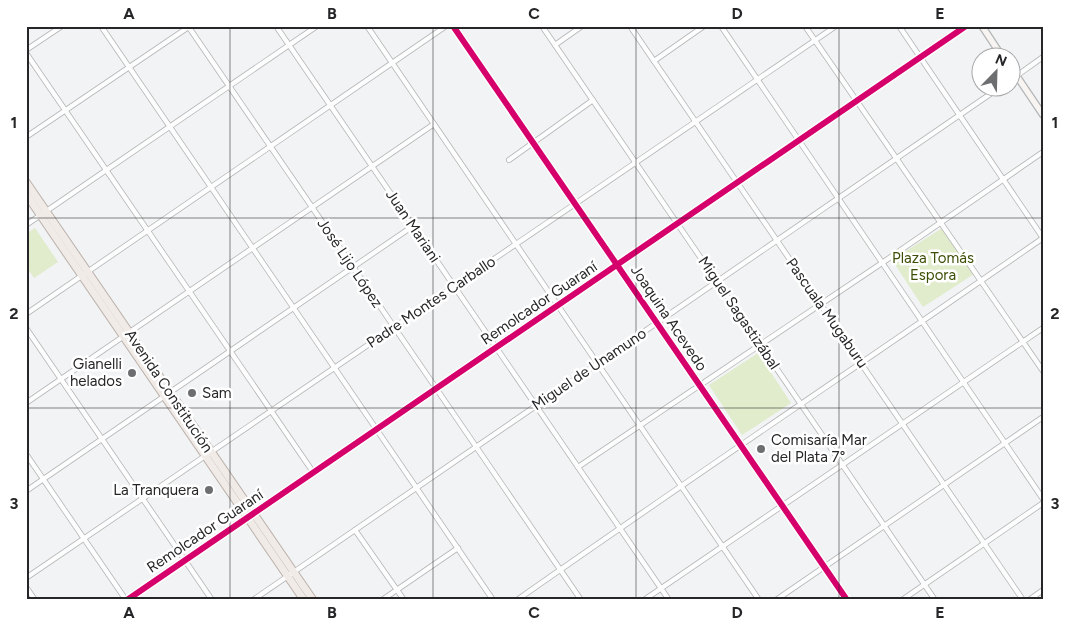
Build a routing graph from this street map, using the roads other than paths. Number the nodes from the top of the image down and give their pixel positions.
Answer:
1 (62, 26) edge
2 (101, 26) edge
3 (276, 26) edge
4 (317, 26) edge
5 (367, 26) edge
6 (446, 26) edge
7 (453, 26) edge
8 (542, 26) edge
9 (582, 26) edge
10 (630, 26) edge
11 (704, 26) edge
12 (720, 26) edge
13 (805, 26) edge
14 (836, 26) edge
15 (899, 26) edge
16 (966, 26) edge
17 (982, 26) edge
18 (189, 27) edge
19 (815, 41) junction
20 (289, 45) junction
21 (555, 45) junction
22 (996, 48) edge
23 (26, 51) edge
24 (920, 58) junction
25 (1043, 58) edge
26 (654, 61) junction
27 (392, 63) junction
28 (129, 67) junction
29 (1022, 72) edge
30 (757, 80) junction
31 (229, 86) junction
32 (1022, 87) edge
33 (984, 98) edge
34 (593, 100) junction
35 (857, 101) junction
36 (330, 105) junction
37 (66, 110) junction
38 (959, 115) junction
39 (1043, 115) edge
40 (696, 122) junction
41 (434, 124) junction
42 (170, 127) junction
43 (26, 137) edge
44 (799, 141) junction
45 (533, 143) junction
46 (270, 146) junction
47 (1043, 152) edge
48 (896, 158) junction
49 (510, 160) dead end
50 (636, 163) junction
51 (372, 166) junction
52 (107, 170) junction
53 (1002, 179) junction
54 (26, 182) edge
55 (737, 183) junction
56 (211, 187) junction
57 (26, 194) edge
58 (838, 198) junction
59 (575, 204) junction
60 (312, 207) junction
61 (44, 214) junction
62 (941, 223) junction
63 (678, 224) junction
64 (26, 225) edge
65 (413, 226) junction
66 (148, 230) junction
67 (1043, 238) edge
68 (776, 240) junction
69 (516, 244) junction
70 (253, 248) junction
71 (882, 263) junction
72 (617, 265) junction
73 (353, 267) junction
74 (85, 274) junction
75 (717, 281) junction
76 (981, 281) junction
77 (454, 287) junction
78 (189, 291) junction
79 (558, 305) junction
80 (820, 305) junction
81 (294, 308) junction
82 (26, 314) edge
83 (921, 322) junction
84 (657, 323) junction
85 (26, 328) edge
86 (394, 328) junction
87 (1043, 328) edge
88 (126, 334) junction
89 (1023, 342) junction
90 (761, 345) junction
91 (496, 348) junction
92 (230, 351) junction
93 (597, 363) junction
94 (861, 363) junction
95 (335, 368) junction
96 (1043, 371) edge
97 (61, 379) junction
98 (963, 382) junction
99 (700, 386) junction
100 (436, 388) junction
101 (167, 394) junction
102 (26, 403) edge
103 (801, 405) junction
104 (536, 406) junction
105 (272, 411) junction
106 (1043, 417) edge
107 (902, 423) junction
108 (640, 426) junction
109 (377, 429) junction
110 (102, 439) junction
111 (1005, 443) junction
112 (740, 444) junction
113 (476, 447) junction
114 (26, 454) edge
115 (209, 454) junction
116 (842, 464) junction
117 (578, 467) junction
118 (313, 472) junction
119 (43, 479) junction
120 (944, 485) junction
121 (681, 486) junction
122 (417, 488) junction
123 (26, 491) edge
124 (143, 499) junction
125 (1043, 499) edge
126 (1043, 504) edge
127 (782, 505) junction
128 (250, 515) junction
129 (884, 526) junction
130 (620, 528) junction
131 (356, 530) junction
132 (84, 539) junction
133 (984, 544) junction
134 (722, 546) junction
135 (458, 548) junction
136 (185, 560) junction
137 (824, 567) junction
138 (560, 570) junction
139 (291, 574) junction
140 (26, 578) edge
141 (924, 584) junction
142 (26, 587) edge
143 (661, 588) junction
144 (397, 590) junction
145 (1043, 590) edge
146 (35, 600) edge
147 (126, 600) edge
148 (212, 600) edge
149 (253, 600) edge
150 (304, 600) edge
151 (313, 600) edge
152 (382, 600) edge
153 (404, 600) edge
154 (493, 600) edge
155 (517, 600) edge
156 (581, 600) edge
157 (644, 600) edge
158 (669, 600) edge
159 (759, 600) edge
160 (776, 600) edge
161 (847, 600) edge
162 (902, 600) edge
163 (935, 600) edge
164 (1023, 600) edge
165 (1029, 600) edge

1 - 23 street
2 - 28 street
3 - 20 street, Juan Mariani
4 - 20 street
5 - 27 street
6 - 27 street
7 - 45 street, Joaquina Acevedo
8 - 21 street, Miguel Sagastizábal
9 - 21 street
10 - 26 street, Pascuala Mugaburu
11 - 26 street
12 - 30 street
13 - 19 street
14 - 19 street, Padre Montes Carballo
15 - 24 street
16 - 24 street, Remolcador Guaraní
17 - 22 main road
18 - 28 street
18 - 31 street, José Lijo López
19 - 30 street, Padre Montes Carballo
19 - 35 street
20 - 31 street
20 - 36 street, Juan Mariani
21 - 34 street, Miguel Sagastizábal
23 - 37 street
24 - 35 street, Remolcador Guaraní
24 - 38 street
25 - 29 street
26 - 40 street, Pascuala Mugaburu
27 - 36 street
27 - 41 street
28 - 37 street
28 - 42 street
30 - 40 street, Padre Montes Carballo
30 - 44 street
31 - 42 street
31 - 46 street, José Lijo López
32 - 39 main road
33 - 38 street, Miguel de Unamuno
34 - 45 street
34 - 50 street, Miguel Sagastizábal
35 - 44 street, Remolcador Guaraní
35 - 48 street
36 - 46 street
36 - 51 street, Juan Mariani
37 - 43 street
37 - 52 street
38 - 48 street, Miguel de Unamuno
38 - 53 street
40 - 50 street, Padre Montes Carballo
40 - 55 street, Pascuala Mugaburu
41 - 51 street
41 - 69 street
42 - 52 street
42 - 56 street
44 - 55 street, Remolcador Guaraní
44 - 58 street
45 - 49 street
45 - 59 street, Joaquina Acevedo
46 - 56 street
46 - 60 street, José Lijo López
47 - 53 street
48 - 58 street, Miguel de Unamuno
48 - 62 street
50 - 59 street, Padre Montes Carballo
50 - 63 street, Miguel Sagastizábal
51 - 60 street
51 - 65 street, Juan Mariani
52 - 61 street
52 - 66 street
53 - 62 street
53 - 67 street
54 - 61 main road, Avenida Constitución
55 - 63 street, Remolcador Guaraní
55 - 68 street, Pascuala Mugaburu
56 - 66 street
56 - 70 street
57 - 61 main road, Avenida Constitución
58 - 68 street, Miguel de Unamuno
58 - 71 street
59 - 69 street, Padre Montes Carballo
59 - 72 street, Joaquina Acevedo
60 - 70 street
60 - 73 street, José Lijo López
61 - 64 street
61 - 74 main road, Avenida Constitución
62 - 71 street
62 - 76 street
63 - 72 street, Remolcador Guaraní
63 - 75 street, Miguel Sagastizábal
65 - 73 street
65 - 77 street, Juan Mariani
66 - 74 street
66 - 78 street
67 - 76 street
68 - 75 street, Miguel de Unamuno
68 - 80 street, Pascuala Mugaburu
69 - 77 street, Padre Montes Carballo
69 - 79 street
70 - 78 street
70 - 81 street
71 - 80 street
71 - 83 street
72 - 79 street, Remolcador Guaraní
72 - 84 street, Joaquina Acevedo
73 - 81 street
73 - 86 street, José Lijo López
74 - 82 street
74 - 88 main road, Avenida Constitución
75 - 84 street, Miguel de Unamuno
75 - 90 street, Miguel Sagastizábal
76 - 83 street
76 - 89 street
77 - 86 street, Padre Montes Carballo
77 - 91 street, Juan Mariani
78 - 88 street
78 - 92 street
79 - 91 street, Remolcador Guaraní
79 - 93 street
80 - 90 street
80 - 94 street, Pascuala Mugaburu
81 - 92 street
81 - 95 street
83 - 94 street
83 - 98 street
84 - 93 street, Miguel de Unamuno
84 - 99 street, Joaquina Acevedo
85 - 97 street
86 - 95 street, Padre Montes Carballo
86 - 100 street, José Lijo López
87 - 89 street
88 - 97 street
88 - 101 main road, Avenida Constitución
89 - 96 street
89 - 98 street
90 - 99 street
90 - 103 street, Miguel Sagastizábal
91 - 100 street, Remolcador Guaraní
91 - 104 street, Juan Mariani
92 - 101 street
92 - 105 street
93 - 104 street, Miguel de Unamuno
93 - 108 street
94 - 103 street
94 - 107 street, Pascuala Mugaburu
95 - 105 street, Padre Montes Carballo
95 - 109 street
97 - 102 street
97 - 110 street
98 - 107 street
98 - 111 street
99 - 108 street
99 - 112 street, Joaquina Acevedo
100 - 109 street, Remolcador Guaraní
100 - 113 street, José Lijo López
101 - 110 street
101 - 115 main road, Avenida Constitución
103 - 112 street
103 - 116 street, Miguel Sagastizábal
104 - 113 street, Miguel de Unamuno
104 - 117 street, Juan Mariani
105 - 115 street, Padre Montes Carballo
105 - 118 street
106 - 111 street
107 - 116 street
107 - 120 street, Pascuala Mugaburu
108 - 117 street
108 - 121 street
109 - 118 street, Remolcador Guaraní
109 - 122 street
110 - 119 street
110 - 124 street
111 - 120 street
111 - 125 street
112 - 121 street
112 - 127 street, Joaquina Acevedo
113 - 122 street, Miguel de Unamuno
113 - 138 street, José Lijo López
114 - 119 street
115 - 124 street, Padre Montes Carballo
115 - 128 main road, Avenida Constitución
116 - 127 street
116 - 129 street, Miguel Sagastizábal
117 - 130 street, Juan Mariani
118 - 128 street, Remolcador Guaraní
119 - 123 street
119 - 132 street
120 - 129 street
120 - 133 street, Pascuala Mugaburu
121 - 130 street
121 - 134 street
122 - 131 street, Miguel de Unamuno
122 - 135 street
124 - 132 street, Padre Montes Carballo
124 - 136 street
126 - 133 street
127 - 134 street
127 - 137 street, Joaquina Acevedo
128 - 136 street, Remolcador Guaraní
128 - 139 main road, Avenida Constitución
129 - 137 street
129 - 141 street, Miguel Sagastizábal
130 - 138 street
130 - 143 street, Juan Mariani
131 - 139 street, Miguel de Unamuno
131 - 144 street
132 - 140 street, Padre Montes Carballo
132 - 147 street
133 - 141 street
133 - 164 street, Pascuala Mugaburu
134 - 143 street
134 - 159 street
135 - 144 street
135 - 154 street
136 - 147 street, Remolcador Guaraní
136 - 148 street
137 - 160 street
137 - 161 street, Joaquina Acevedo
138 - 155 street
138 - 156 street, José Lijo López
139 - 149 street, Miguel de Unamuno
139 - 150 main road, Avenida Constitución
139 - 151 main road, Avenida Constitución
141 - 162 street
141 - 163 street, Miguel Sagastizábal
142 - 146 street
143 - 157 street
143 - 158 street, Juan Mariani
144 - 152 street
144 - 153 street
145 - 165 street

